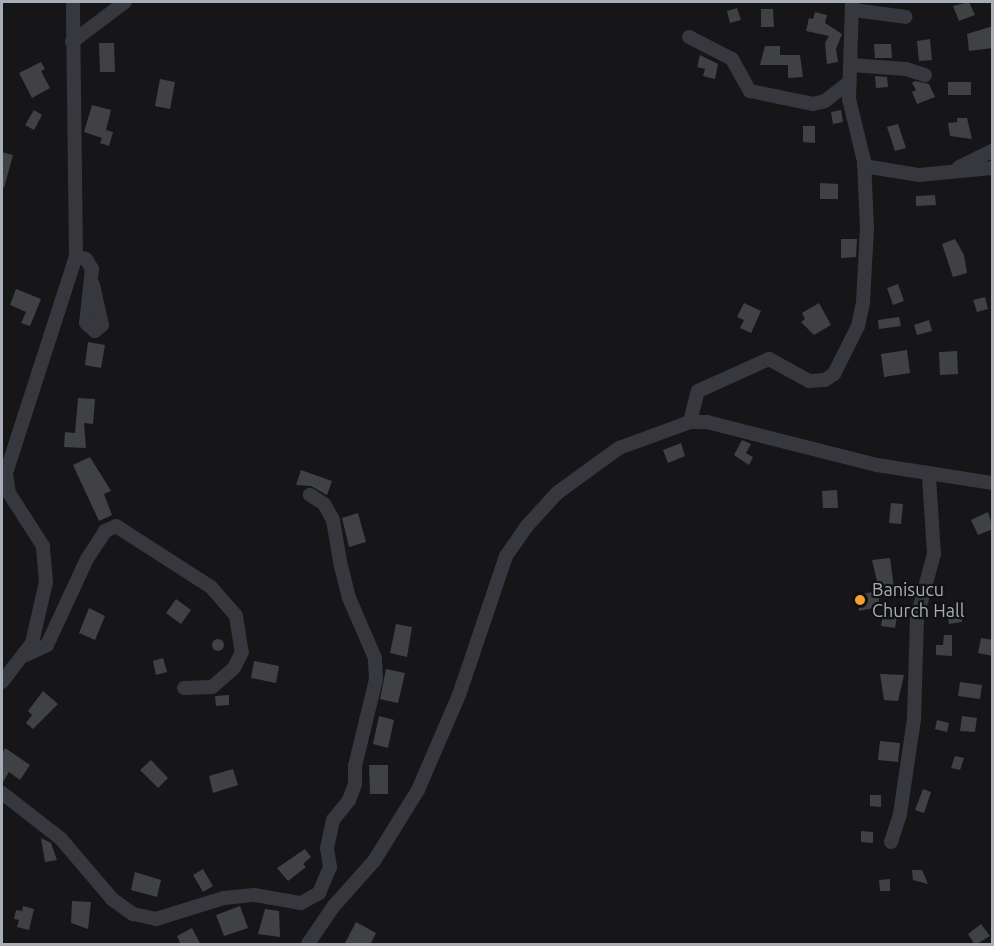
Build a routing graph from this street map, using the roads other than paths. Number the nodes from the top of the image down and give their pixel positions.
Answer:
1 (73, 2) edge
2 (124, 2) edge
3 (852, 6) edge
4 (906, 17) dead end
5 (689, 37) dead end
6 (72, 42) junction
7 (851, 65) junction
8 (925, 75) dead end
9 (849, 82) junction
10 (993, 151) edge
11 (864, 166) junction
12 (993, 168) edge
13 (955, 169) junction
14 (76, 256) junction
15 (93, 285) dead end
16 (690, 422) junction
17 (929, 476) junction
18 (993, 483) edge
19 (310, 495) dead end
20 (26, 655) junction
21 (2, 682) edge
22 (184, 688) dead end
23 (2, 793) edge
24 (891, 842) dead end
25 (308, 945) edge

1 - 6 street
2 - 6 street
3 - 4 street
3 - 7 street
5 - 9 street
6 - 14 street
7 - 8 street
7 - 9 street
9 - 11 street
10 - 13 street
11 - 13 street
11 - 16 street
12 - 13 street
14 - 15 street
14 - 20 street
16 - 17 street
16 - 25 street
17 - 18 street
17 - 24 street
19 - 23 street
20 - 21 street
20 - 22 street

